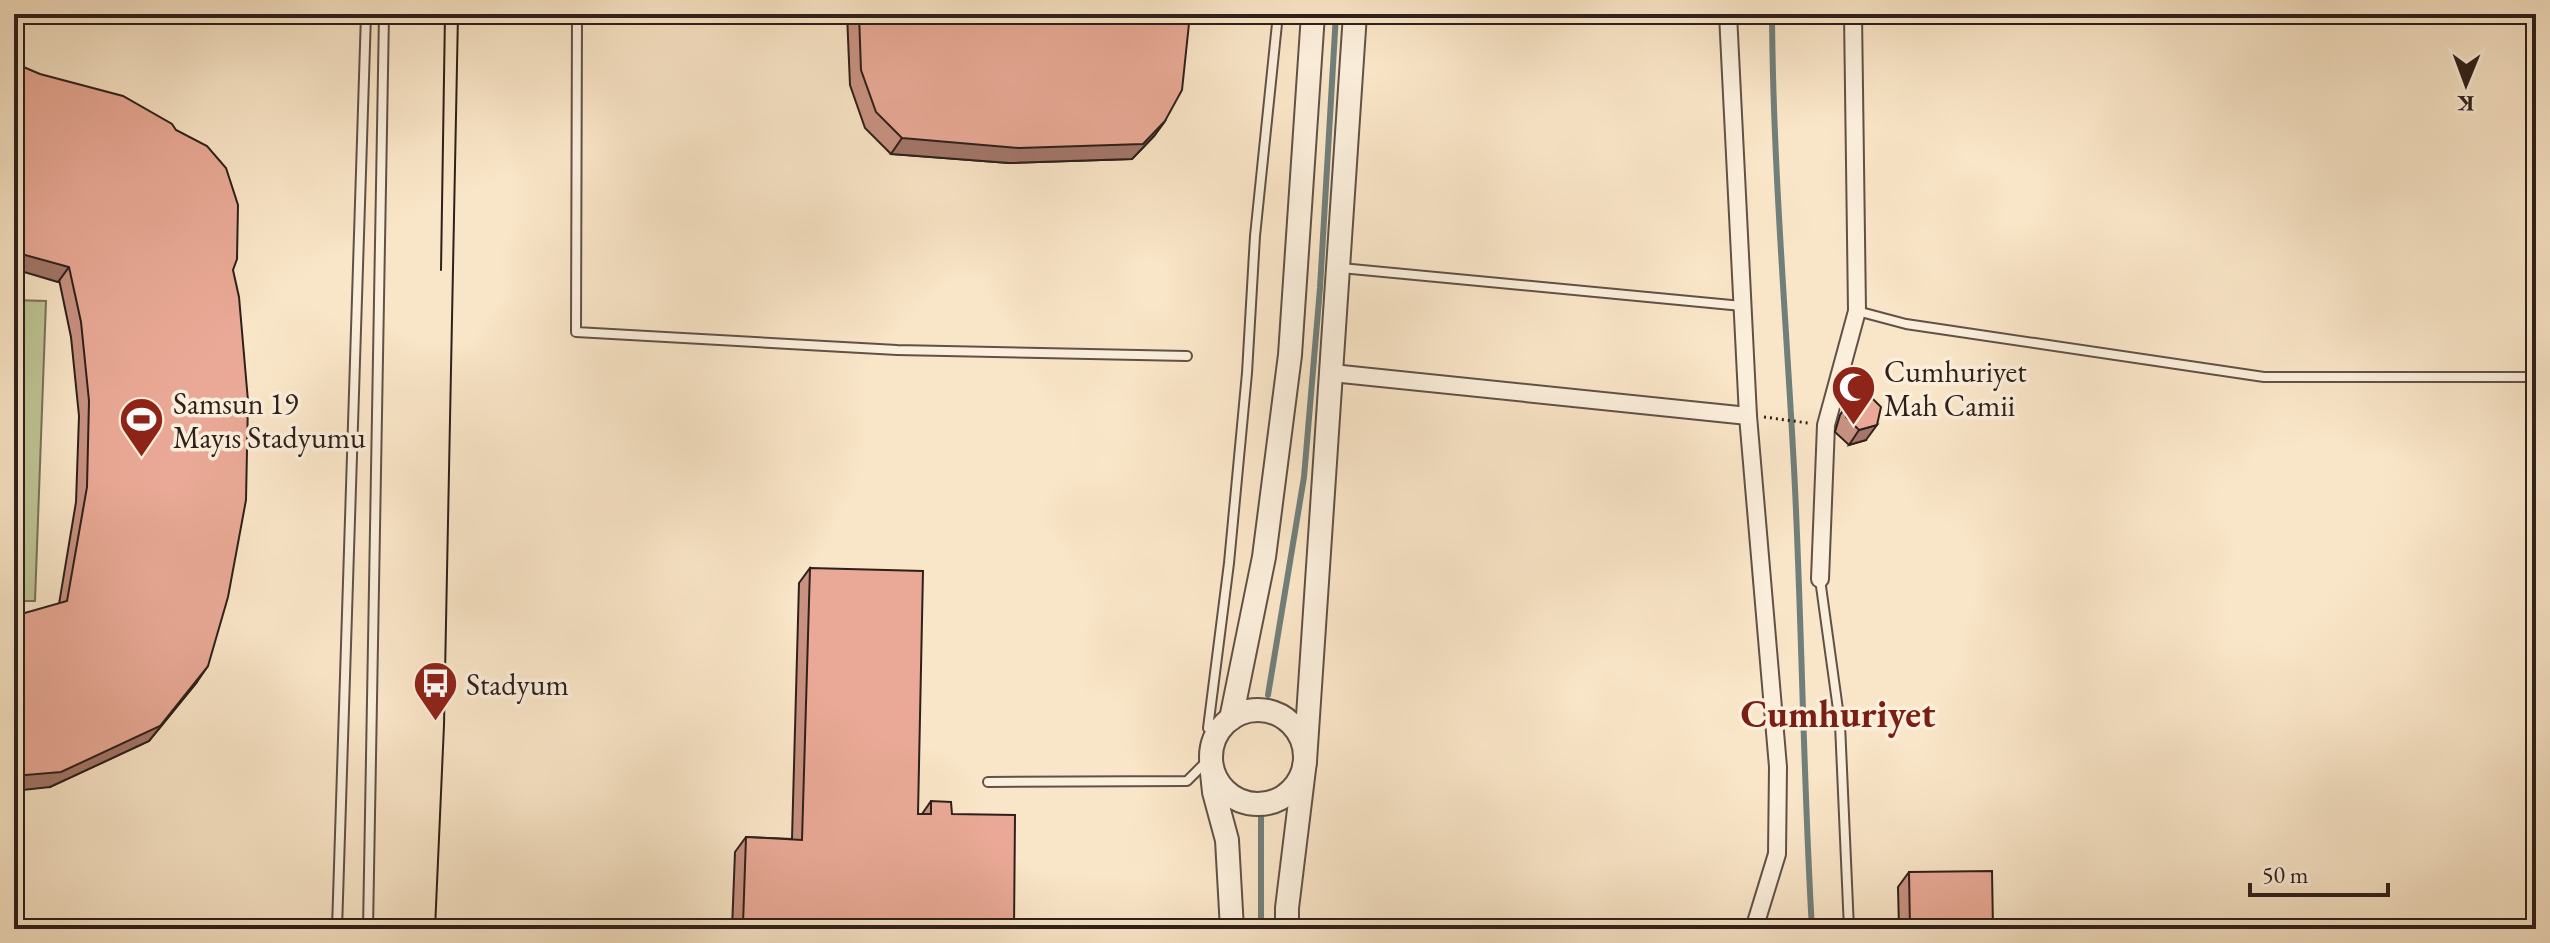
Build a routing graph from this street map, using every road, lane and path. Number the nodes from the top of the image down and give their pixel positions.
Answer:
1 (366, 14) edge
2 (384, 14) edge
3 (577, 14) edge
4 (1278, 14) edge
5 (1313, 14) edge
6 (1355, 14) edge
7 (1728, 14) edge
8 (1853, 14) edge
9 (1339, 268) junction
10 (1742, 306) junction
11 (1857, 311) junction
12 (1187, 356) dead end
13 (1332, 373) junction
14 (2536, 377) edge
15 (1748, 416) junction
16 (1826, 425) junction
17 (1820, 579) joint
18 (1231, 719) junction
19 (1208, 728) joint
20 (1211, 757) junction
21 (1305, 761) junction
22 (988, 782) dead end
23 (337, 929) edge
24 (368, 929) edge
25 (1232, 929) edge
26 (1287, 929) edge
27 (1754, 929) edge
28 (1849, 929) edge

1 - 23 lane
2 - 24 lane
3 - 12 lane
4 - 19 lane
5 - 18 street
6 - 9 street
7 - 10 street
8 - 11 street
9 - 10 lane
9 - 13 street
10 - 15 street
11 - 14 lane
11 - 16 street
13 - 15 street
13 - 21 street
15 - 16 path
15 - 27 street
16 - 17 street
17 - 28 lane
18 - 20 street
18 - 21 street
19 - 20 street
20 - 21 street
20 - 22 lane
20 - 25 street
21 - 26 street

